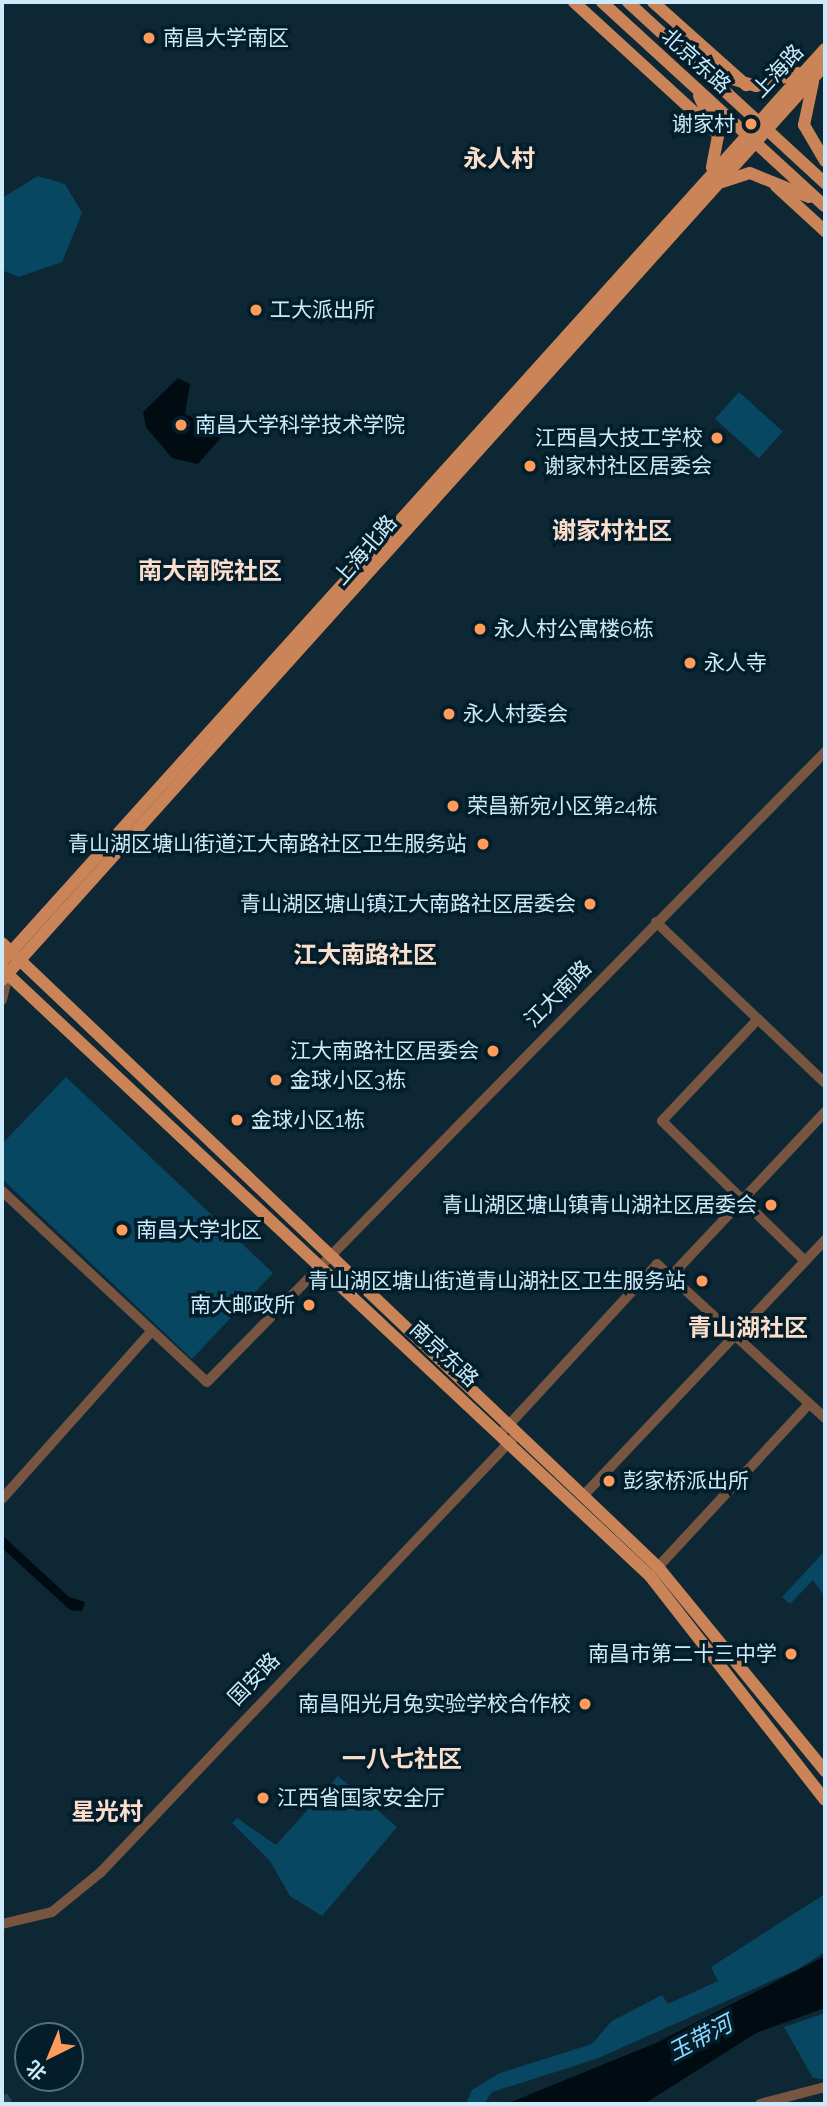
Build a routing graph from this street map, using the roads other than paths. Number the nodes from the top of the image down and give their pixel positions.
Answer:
1 (575, 2) edge
2 (602, 2) edge
3 (628, 2) edge
4 (653, 2) edge
5 (825, 49) edge
6 (825, 65) edge
7 (699, 67) junction
8 (811, 71) junction
9 (746, 85) junction
10 (695, 86) junction
11 (762, 124) junction
12 (716, 132) junction
13 (750, 137) junction
14 (825, 161) edge
15 (710, 173) junction
16 (768, 178) junction
17 (825, 183) edge
18 (710, 190) junction
19 (823, 204) edge
20 (825, 231) edge
21 (825, 752) edge
22 (656, 922) junction
23 (11, 952) edge
24 (3, 971) edge
25 (2, 1000) edge
26 (758, 1019) junction
27 (825, 1083) edge
28 (825, 1112) edge
29 (2, 1191) edge
30 (742, 1200) junction
31 (825, 1240) edge
32 (328, 1253) junction
33 (805, 1261) junction
34 (318, 1263) junction
35 (670, 1276) junction
36 (151, 1332) junction
37 (735, 1335) junction
38 (819, 1409) edge
39 (509, 1434) junction
40 (584, 1495) junction
41 (2, 1499) edge
42 (658, 1567) junction
43 (825, 1771) edge
44 (825, 1800) edge
45 (2, 1924) edge
46 (825, 2087) edge
47 (760, 2104) edge

1 - 12 main road, 北京东路
2 - 10 main road, 北京东路
3 - 7 main road, 北京东路
4 - 9 main road, 北京东路
5 - 8 main road, 上海路
6 - 8 main road, 上海路
7 - 9 main road
7 - 11 main road, 北京东路
8 - 9 main road
8 - 11 main road, 上海路
8 - 14 main road
10 - 12 main road
10 - 13 main road, 北京东路
11 - 13 main road, 上海路
11 - 17 main road, 北京东路
12 - 15 main road
13 - 15 main road, 上海北路
13 - 18 main road, 上海北路
13 - 19 main road, 北京东路
15 - 23 main road, 上海北路
16 - 18 main road
16 - 19 main road
16 - 20 main road
18 - 23 main road, 上海北路
21 - 22 street, 江大南路
22 - 26 street
22 - 32 street, 江大南路
23 - 24 main road, 上海北路
23 - 32 main road, 南京东路
24 - 25 street
24 - 34 main road, 南京东路
26 - 27 street
26 - 30 street
28 - 30 street
29 - 36 street
30 - 33 street
30 - 35 street
31 - 33 street
32 - 34 street, 江大南路
32 - 39 main road, 南京东路
33 - 37 street
34 - 36 street, 江大南路
34 - 39 main road, 南京东路
35 - 37 street
35 - 39 street, 国安路
36 - 41 street
37 - 38 street
37 - 40 street
38 - 42 street
39 - 40 main road, 南京东路
39 - 44 main road, 南京东路
39 - 45 street, 国安路
40 - 42 main road, 南京东路
42 - 43 main road, 南京东路
46 - 47 street

